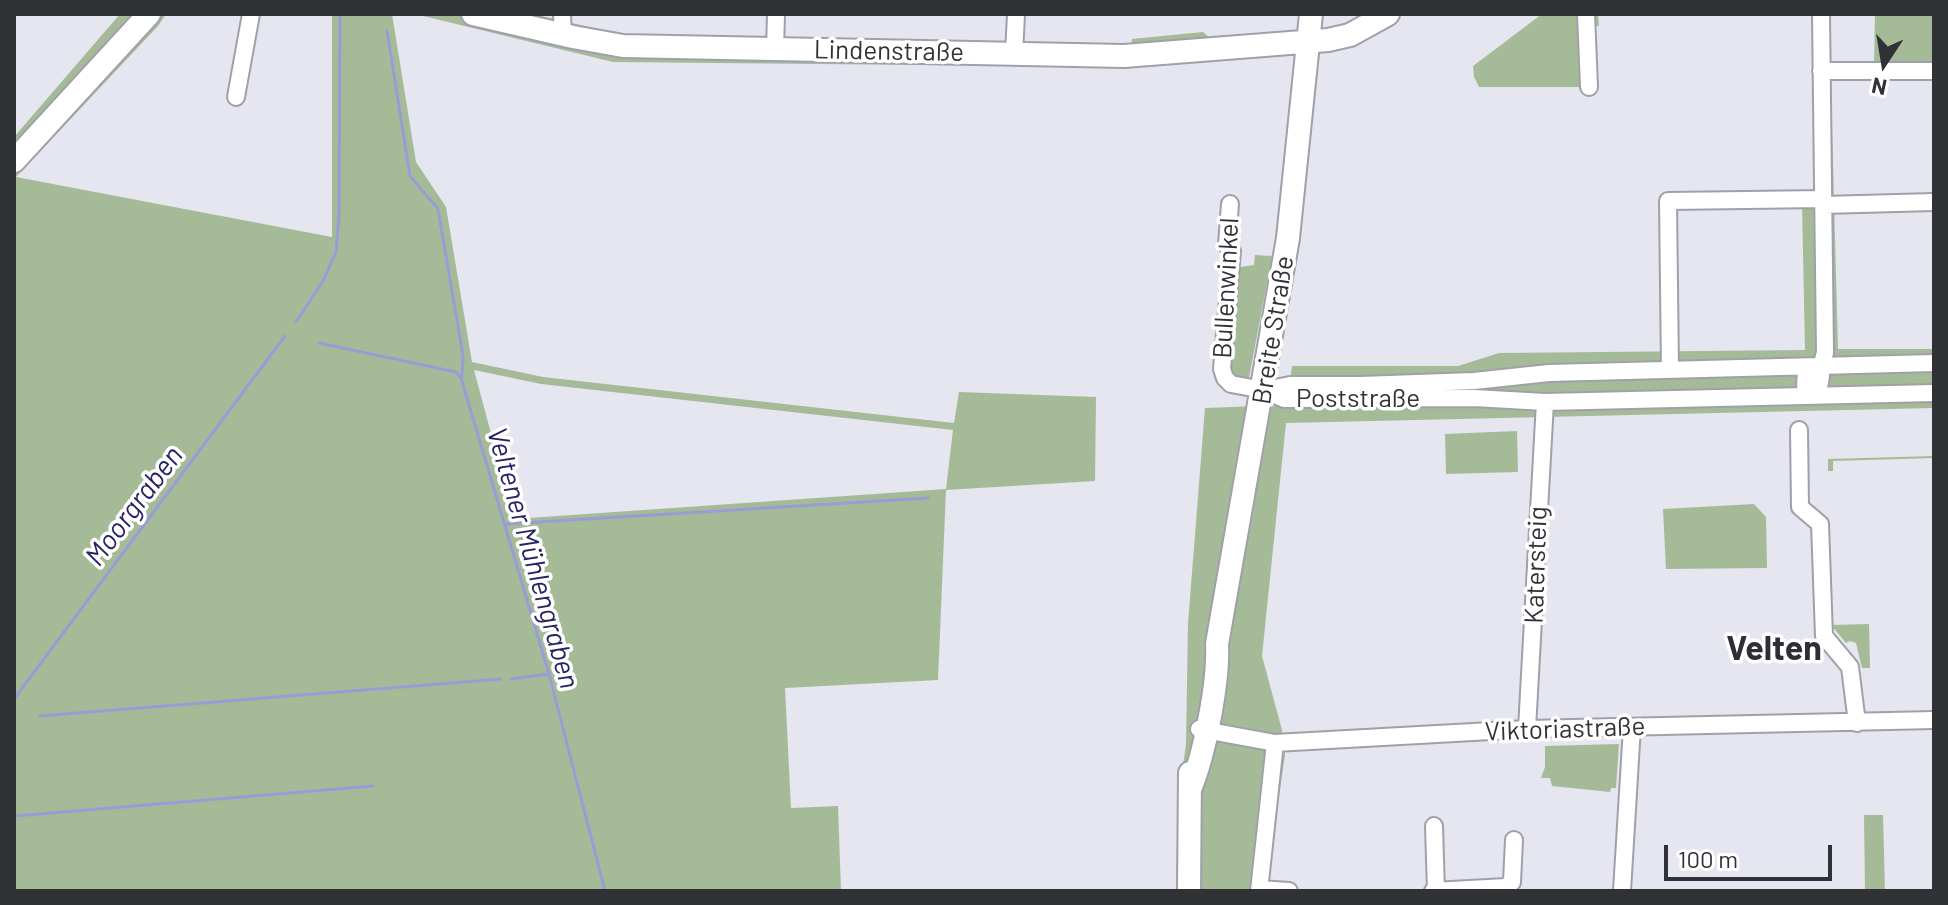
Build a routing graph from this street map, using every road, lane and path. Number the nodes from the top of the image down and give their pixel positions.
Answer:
1 (149, 14) edge
2 (251, 14) edge
3 (473, 14) edge
4 (776, 14) edge
5 (1016, 14) edge
6 (1311, 14) edge
7 (1388, 14) edge
8 (1586, 14) edge
9 (1821, 14) edge
10 (562, 25) edge
11 (1308, 43) junction
12 (775, 49) junction
13 (1014, 54) junction
14 (1821, 71) junction
15 (1934, 71) edge
16 (1589, 87) dead end
17 (236, 97) dead end
18 (14, 161) edge
19 (1823, 202) junction
20 (1934, 202) edge
21 (1230, 204) dead end
22 (1934, 363) edge
23 (1815, 367) junction
24 (1670, 370) junction
25 (1545, 374) junction
26 (1263, 390) junction
27 (1934, 393) edge
28 (1814, 395) junction
29 (1545, 402) junction
30 (1799, 437) dead end
31 (1934, 720) edge
32 (1857, 723) junction
33 (1632, 727) junction
34 (1527, 729) junction
35 (1202, 730) junction
36 (1275, 743) junction
37 (1434, 826) dead end
38 (1514, 840) dead end
39 (1259, 890) edge
40 (1189, 891) edge
41 (1289, 891) edge
42 (1435, 891) edge
43 (1622, 891) edge

1 - 18 main road
2 - 17 street
3 - 10 main road, Lindenstraße
4 - 12 street
5 - 13 street
6 - 11 main road, Breite Straße
7 - 11 main road, Lindenstraße
8 - 16 street
9 - 14 street
10 - 12 main road, Lindenstraße
11 - 13 main road, Lindenstraße
11 - 26 main road, Breite Straße
12 - 13 main road, Lindenstraße
14 - 15 street
14 - 19 street
19 - 20 street
19 - 23 street
19 - 24 street
21 - 26 street, Bullenwinkel
22 - 23 street, Poststraße
23 - 24 street, Poststraße
23 - 28 street
24 - 25 street, Poststraße
25 - 26 street, Poststraße
25 - 29 street, Katersteig
26 - 29 street, Poststraße
26 - 35 main road, Breite Straße
27 - 28 street, Poststraße
28 - 29 street, Poststraße
29 - 34 street, Katersteig
30 - 32 street
31 - 32 street, Viktoriastraße
32 - 33 street, Viktoriastraße
33 - 34 street, Viktoriastraße
33 - 43 street
34 - 36 street, Viktoriastraße
35 - 36 street, Viktoriastraße
35 - 40 main road, Breite Straße
36 - 39 street
37 - 42 street
38 - 42 street
39 - 41 street

